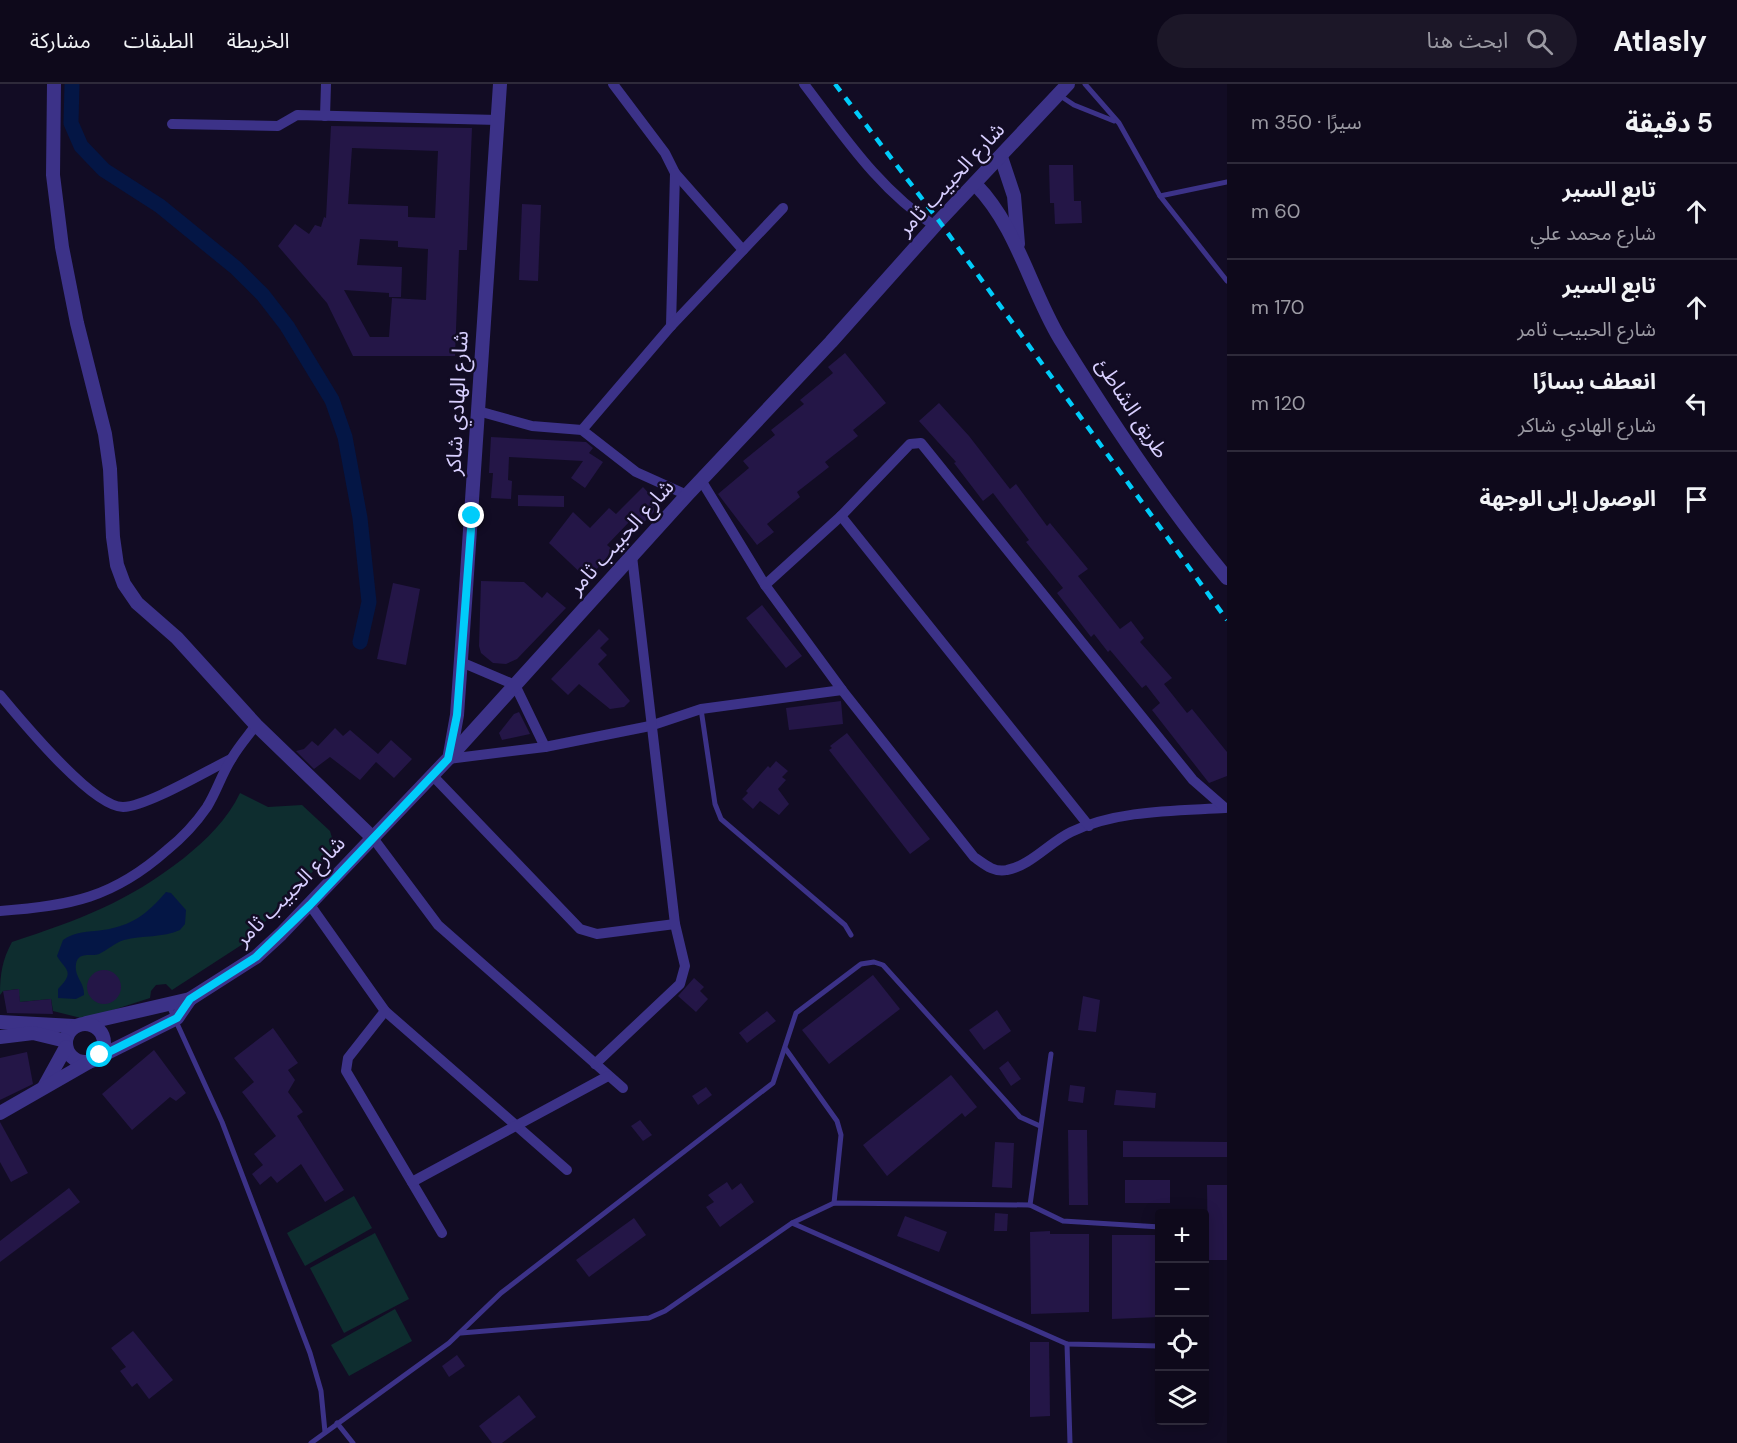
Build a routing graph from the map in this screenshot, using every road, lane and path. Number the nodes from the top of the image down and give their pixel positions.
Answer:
1 (54, 84) edge
2 (326, 84) edge
3 (500, 84) edge
4 (613, 84) edge
5 (804, 84) edge
6 (1085, 84) edge
7 (1063, 89) edge
8 (325, 116) junction
9 (498, 120) junction
10 (1119, 123) junction
11 (172, 124) dead end
12 (1001, 157) junction
13 (675, 173) junction
14 (1227, 182) edge
15 (976, 184) junction
16 (1160, 196) junction
17 (783, 208) dead end
18 (935, 226) junction
19 (742, 250) junction
20 (1019, 252) junction
21 (1227, 281) edge
22 (671, 326) junction
23 (478, 411) junction
24 (582, 430) junction
25 (701, 480) junction
26 (687, 495) junction
27 (841, 516) junction
28 (632, 556) junction
29 (1227, 578) edge
30 (765, 585) junction
31 (461, 662) junction
32 (515, 685) junction
33 (842, 690) junction
34 (0, 695) edge
35 (701, 710) junction
36 (256, 725) junction
37 (650, 726) junction
38 (545, 747) junction
39 (231, 759) junction
40 (448, 759) junction
41 (432, 774) junction
42 (1089, 826) junction
43 (373, 838) junction
44 (310, 905) junction
45 (0, 911) edge
46 (675, 924) junction
47 (851, 934) dead end
48 (190, 999) junction
49 (169, 1006) junction
50 (385, 1011) junction
51 (177, 1018) junction
52 (0, 1022) edge
53 (80, 1025) junction
54 (0, 1037) edge
55 (66, 1044) junction
56 (785, 1048) junction
57 (1051, 1054) dead end
58 (93, 1060) junction
59 (595, 1064) junction
60 (608, 1076) junction
61 (623, 1088) dead end
62 (43, 1089) junction
63 (0, 1113) edge
64 (1040, 1126) junction
65 (517, 1127) junction
66 (567, 1170) dead end
67 (412, 1182) junction
68 (834, 1203) junction
69 (1030, 1205) junction
70 (792, 1223) junction
71 (1155, 1227) edge
72 (442, 1233) dead end
73 (461, 1333) junction
74 (1067, 1344) junction
75 (1155, 1346) edge
76 (337, 1423) junction
77 (325, 1432) junction
78 (311, 1443) edge
79 (353, 1443) edge
80 (1070, 1443) edge

1 - 36 street
2 - 8 street
3 - 9 street, شارع الهادي شاكر
4 - 13 street
5 - 18 street
6 - 10 lane
7 - 10 lane
7 - 12 street, شارع الحبيب ثامر
8 - 9 street
8 - 11 street
9 - 23 street, شارع الهادي شاكر
10 - 16 lane
12 - 15 street, شارع الحبيب ثامر
12 - 20 street, طريق الشاطئ
13 - 19 street
13 - 22 street
14 - 16 lane
15 - 18 street, شارع الحبيب ثامر
15 - 20 street, طريق الشاطئ
16 - 21 lane
17 - 19 street
18 - 25 street, شارع الحبيب ثامر
19 - 22 street
20 - 29 street, طريق الشاطئ
22 - 24 street
23 - 24 street
23 - 31 street, شارع الهادي شاكر
24 - 26 street
25 - 26 street, شارع الحبيب ثامر
25 - 30 street
26 - 28 street, شارع الحبيب ثامر
27 - 30 street
27 - 42 street
27 - 42 street
28 - 32 street, شارع الحبيب ثامر
28 - 37 street
30 - 33 street
31 - 32 street
31 - 40 street, شارع الهادي شاكر
32 - 38 street
32 - 40 street, شارع الحبيب ثامر
33 - 35 street
33 - 42 street
34 - 39 street
35 - 37 street
35 - 47 lane
36 - 39 street
36 - 43 street
37 - 38 street
37 - 46 street
38 - 40 street
39 - 45 street
40 - 41 street, شارع الحبيب ثامر
41 - 43 street, شارع الحبيب ثامر
41 - 46 street
43 - 44 street, شارع الحبيب ثامر
43 - 59 street
44 - 48 street, شارع الحبيب ثامر
44 - 50 street
46 - 59 street
48 - 49 street
48 - 51 street
49 - 51 lane
49 - 53 street
50 - 65 street
50 - 67 street
51 - 58 street
51 - 77 lane
52 - 53 street
53 - 55 street
53 - 58 street
54 - 55 street
55 - 58 street
55 - 62 street
56 - 64 lane
56 - 68 lane
56 - 73 lane
57 - 64 lane
58 - 62 street
59 - 60 street
60 - 61 street
60 - 65 street
62 - 63 street
64 - 69 lane
65 - 66 street
65 - 67 street
67 - 72 street
68 - 69 lane
68 - 70 lane
69 - 71 lane
70 - 73 lane
70 - 74 lane
73 - 76 lane
74 - 75 lane
74 - 80 lane
76 - 77 lane
76 - 79 lane
77 - 78 lane

